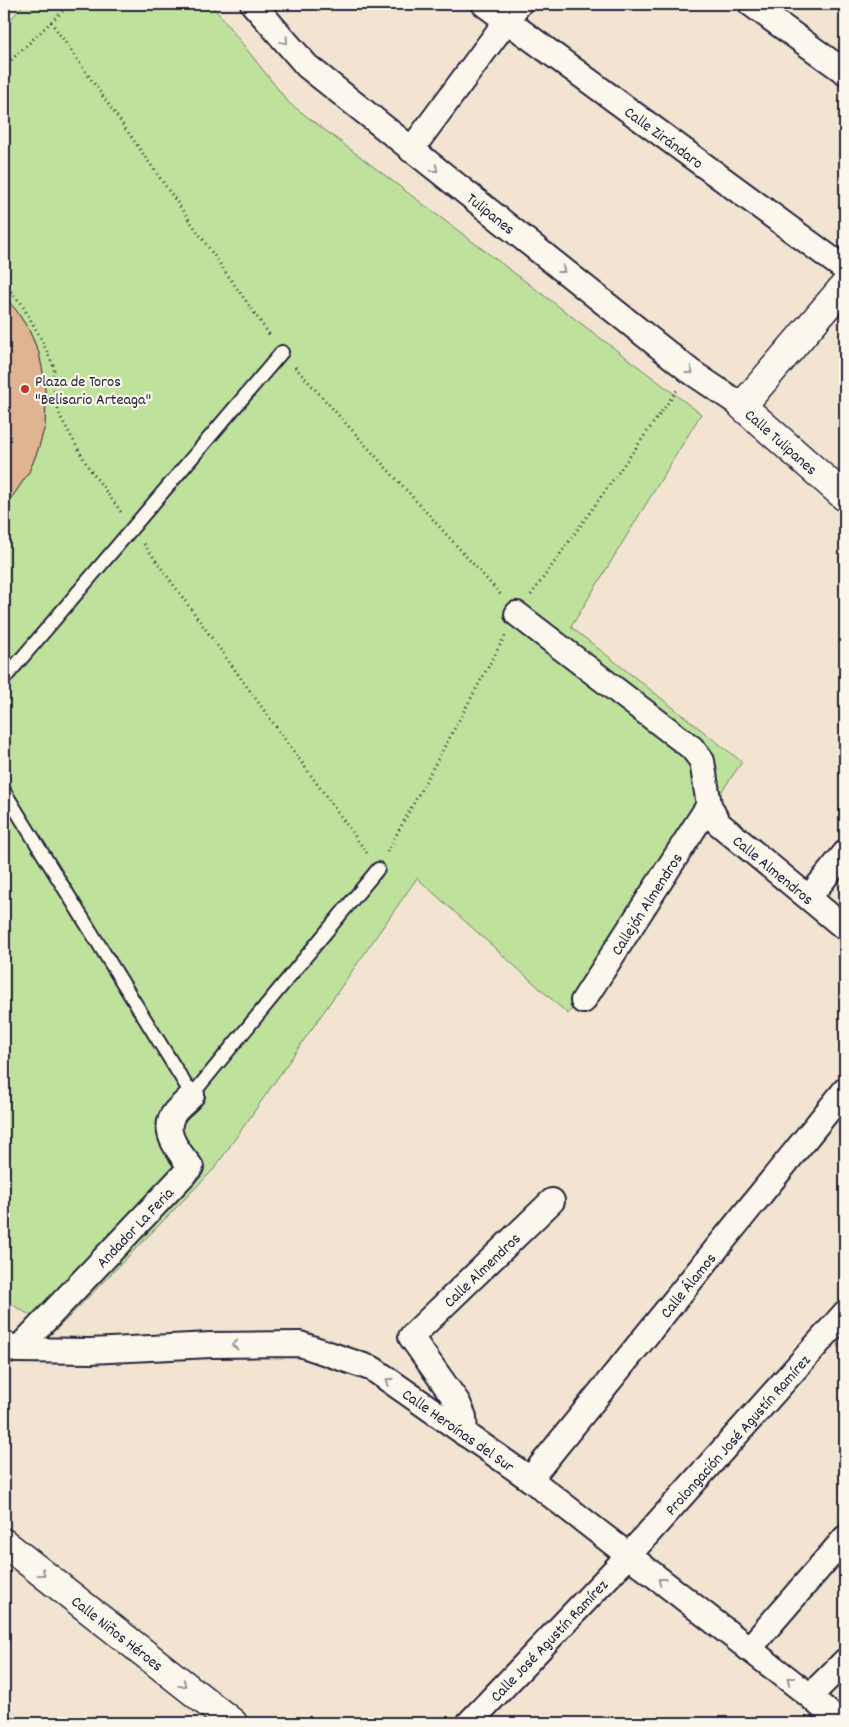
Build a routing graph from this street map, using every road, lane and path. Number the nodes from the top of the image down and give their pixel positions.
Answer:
1 (70, 4) edge
2 (254, 4) edge
3 (484, 4) edge
4 (751, 4) edge
5 (513, 12) edge
6 (51, 22) junction
7 (4, 67) edge
8 (845, 72) edge
9 (412, 150) junction
10 (845, 269) edge
11 (4, 284) edge
12 (845, 285) edge
13 (282, 352) junction
14 (690, 371) junction
15 (742, 406) junction
16 (845, 497) edge
17 (132, 528) junction
18 (517, 614) junction
19 (4, 679) edge
20 (4, 791) edge
21 (710, 805) junction
22 (845, 853) edge
23 (378, 869) junction
24 (809, 897) junction
25 (845, 928) edge
26 (583, 1001) dead end
27 (845, 1090) edge
28 (192, 1095) junction
29 (552, 1201) dead end
30 (845, 1313) edge
31 (10, 1346) edge
32 (465, 1434) junction
33 (530, 1479) junction
34 (845, 1538) edge
35 (4, 1543) edge
36 (628, 1556) junction
37 (750, 1649) junction
38 (845, 1661) edge
39 (810, 1696) junction
40 (233, 1723) edge
41 (469, 1723) edge
42 (840, 1723) edge

1 - 6 path
2 -> 9 street, Tulipanes
3 - 5 street, Calle Zirándaro
4 - 8 street
5 - 9 street
5 - 10 street, Calle Zirándaro
6 - 7 path
6 - 13 path
9 -> 14 street, Tulipanes
11 - 17 path
12 - 15 street
13 - 17 lane
13 - 18 path
14 - 15 street, Tulipanes
14 - 18 path
15 - 16 street, Calle Tulipanes
17 - 19 lane
17 - 23 path
18 - 21 street, Calle Almendros
18 - 23 path
20 - 28 lane
21 - 24 street, Calle Almendros
21 - 26 street, Callejón Almendros
22 - 24 street
23 - 28 lane
24 - 25 street, Calle Almendros
27 - 33 street, Calle Álamos
28 - 31 street, Andador La Feria
29 - 32 street, Calle Almendros
30 - 36 street, Prolongación José Agustín Ramírez
32 -> 31 street, Calle Heroínas del Sur
32 - 33 street, Calle Heroínas del Sur
33 - 36 street, Calle Heroínas del Sur
34 - 37 street
35 -> 40 street, Calle Niños Héroes
37 -> 36 street, Calle Heroínas del Sur
36 - 41 street, Calle José Agustín Ramírez
39 -> 37 street, Calle Heroínas del Sur
38 - 39 street
39 - 42 street, Calle Heroínas del Sur

